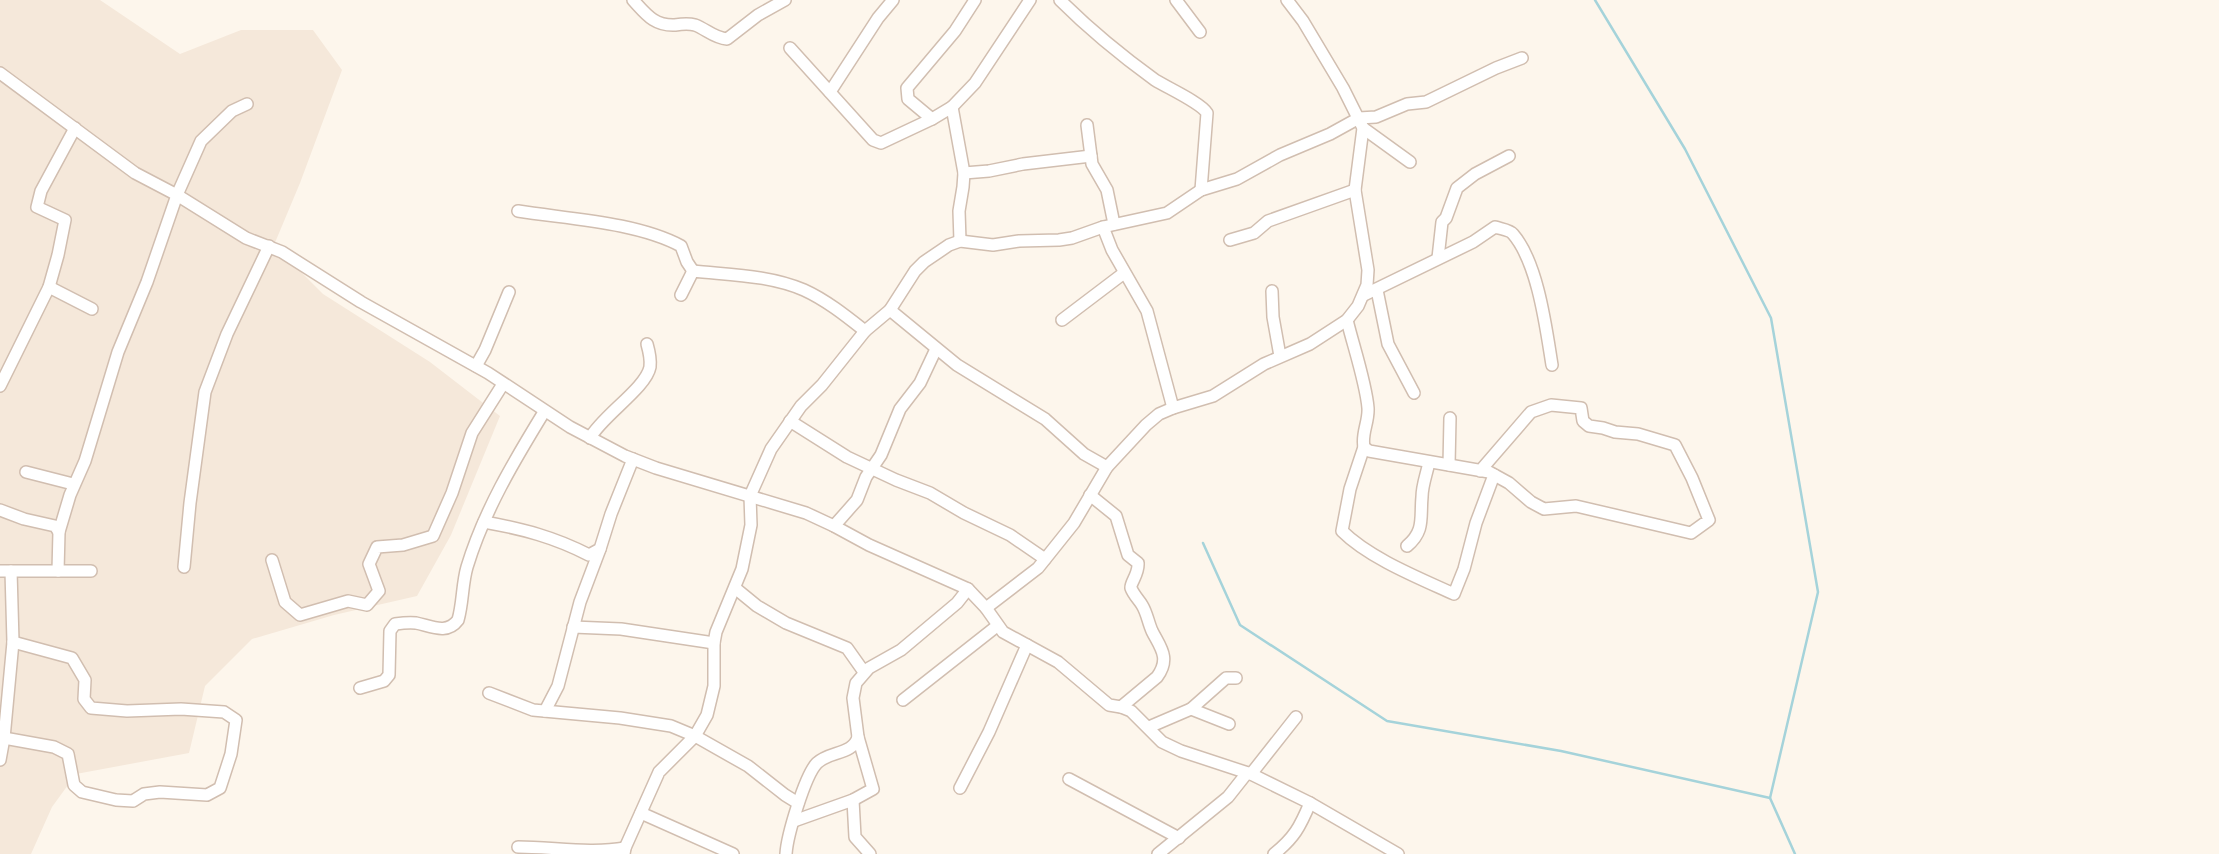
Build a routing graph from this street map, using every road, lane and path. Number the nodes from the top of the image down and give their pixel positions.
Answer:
1 (633, 0) edge
2 (785, 0) edge
3 (893, 0) edge
4 (975, 0) edge
5 (1030, 0) edge
6 (1060, 0) edge
7 (1176, 0) edge
8 (1287, 0) edge
9 (1200, 32) dead end
10 (790, 48) dead end
11 (1522, 58) dead end
12 (0, 72) edge
13 (830, 92) junction
14 (247, 104) dead end
15 (952, 107) junction
16 (932, 119) junction
17 (1361, 124) junction
18 (1087, 125) dead end
19 (75, 128) junction
20 (1091, 156) junction
21 (1508, 156) dead end
22 (1410, 162) dead end
23 (964, 172) junction
24 (1202, 190) junction
25 (1355, 190) junction
26 (176, 195) junction
27 (518, 211) dead end
28 (1108, 225) junction
29 (1230, 240) dead end
30 (960, 242) junction
31 (269, 246) junction
32 (1438, 258) junction
33 (694, 271) junction
34 (1124, 273) junction
35 (49, 287) junction
36 (1272, 290) dead end
37 (1377, 290) junction
38 (509, 292) dead end
39 (681, 295) dead end
40 (1364, 296) junction
41 (92, 309) dead end
42 (890, 310) junction
43 (1062, 320) dead end
44 (1347, 320) junction
45 (865, 331) junction
46 (647, 344) dead end
47 (936, 349) junction
48 (1280, 356) junction
49 (1552, 365) dead end
50 (476, 366) junction
51 (503, 384) junction
52 (0, 386) edge
53 (1414, 393) dead end
54 (1173, 408) junction
55 (544, 412) junction
56 (1450, 418) dead end
57 (790, 421) junction
58 (590, 438) junction
59 (1364, 447) junction
60 (633, 459) junction
61 (1429, 462) junction
62 (1449, 465) junction
63 (1107, 467) junction
64 (871, 469) junction
65 (1480, 471) junction
66 (26, 472) dead end
67 (1494, 475) junction
68 (73, 484) junction
69 (1090, 495) junction
70 (750, 496) junction
71 (0, 510) edge
72 (484, 522) junction
73 (834, 526) junction
74 (59, 532) junction
75 (1407, 546) dead end
76 (600, 549) junction
77 (1045, 559) junction
78 (272, 560) dead end
79 (184, 568) dead end
80 (5, 571) edge
81 (58, 571) junction
82 (91, 571) dead end
83 (734, 588) junction
84 (968, 589) junction
85 (986, 608) junction
86 (998, 626) junction
87 (573, 627) junction
88 (12, 642) junction
89 (714, 643) junction
90 (1027, 645) junction
91 (864, 672) junction
92 (1236, 678) dead end
93 (360, 688) dead end
94 (489, 693) dead end
95 (903, 700) dead end
96 (1121, 707) junction
97 (1191, 709) junction
98 (545, 711) junction
99 (1296, 717) dead end
100 (1229, 724) dead end
101 (1149, 727) junction
102 (695, 736) junction
103 (858, 737) junction
104 (4, 738) junction
105 (0, 758) edge
106 (1249, 773) junction
107 (1069, 779) dead end
108 (960, 788) dead end
109 (853, 800) junction
110 (798, 803) junction
111 (1310, 803) junction
112 (641, 813) junction
113 (794, 820) junction
114 (1179, 838) junction
115 (518, 847) dead end
116 (625, 851) edge
117 (733, 854) edge
118 (786, 854) edge
119 (870, 854) edge
120 (1158, 854) edge
121 (1274, 854) edge
122 (1398, 854) edge

1 - 2 street
3 - 13 street
4 - 16 street
5 - 15 street
6 - 24 street
7 - 9 street
8 - 17 street
10 - 13 street
11 - 17 street
12 - 19 street
13 - 16 street
14 - 26 street
15 - 16 street
15 - 23 street
17 - 22 street
17 - 24 street
17 - 25 street
18 - 20 street
19 - 26 street
19 - 35 street
20 - 23 street
20 - 28 street
21 - 32 street
23 - 30 street
24 - 28 street
25 - 29 street
25 - 40 street
26 - 31 street
26 - 68 street
27 - 33 street
28 - 30 street
28 - 34 street
30 - 42 street
31 - 50 street
31 - 79 street
32 - 37 street
32 - 49 street
33 - 39 street
33 - 45 street
34 - 43 street
34 - 54 street
35 - 41 street
35 - 52 street
36 - 48 street
37 - 40 street
37 - 53 street
38 - 50 street
40 - 44 street
42 - 45 street
42 - 47 street
44 - 48 street
44 - 59 street
45 - 57 street
46 - 58 street
47 - 63 street
47 - 64 street
48 - 54 street
50 - 51 street
51 - 55 street
51 - 78 street
54 - 63 street
55 - 58 street
55 - 72 street
56 - 62 street
57 - 64 street
57 - 70 street
58 - 60 street
59 - 61 street
59 - 67 street
60 - 70 street
60 - 76 street
61 - 62 street
61 - 75 street
62 - 65 street
63 - 69 street
64 - 73 street
64 - 77 street
65 - 67 street
65 - 67 street
66 - 68 street
68 - 74 street
69 - 77 street
69 - 96 street
70 - 73 street
70 - 83 street
71 - 74 street
72 - 76 street
72 - 93 street
73 - 84 street
74 - 81 street
76 - 87 street
77 - 85 street
80 - 81 street
80 - 88 street
81 - 82 street
83 - 89 street
83 - 91 street
84 - 85 street
84 - 91 street
85 - 86 street
86 - 90 street
86 - 95 street
87 - 89 street
87 - 98 street
88 - 104 street
88 - 104 street
89 - 102 street
90 - 96 street
90 - 108 street
91 - 103 street
92 - 97 street
94 - 98 street
96 - 101 street
97 - 100 street
97 - 101 street
98 - 102 street
99 - 106 street
101 - 106 street
102 - 110 street
102 - 112 street
103 - 109 street
103 - 110 street
104 - 105 street
106 - 111 street
106 - 114 street
107 - 114 street
109 - 113 street
109 - 119 street
110 - 113 street
111 - 121 street
111 - 122 street
112 - 116 street
112 - 117 street
113 - 118 street
114 - 120 street
115 - 116 street

